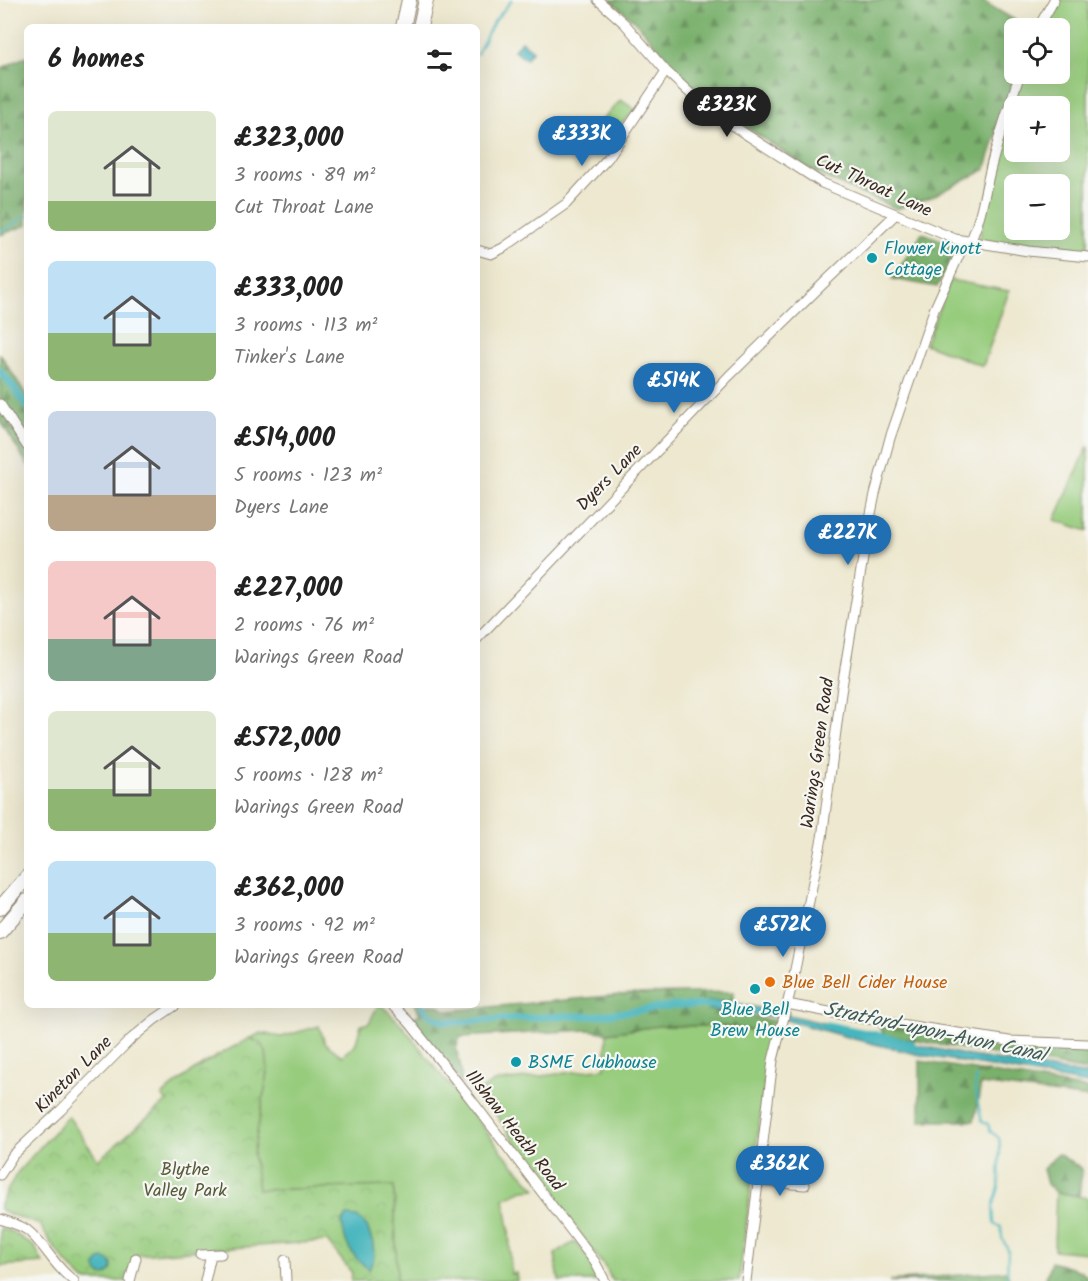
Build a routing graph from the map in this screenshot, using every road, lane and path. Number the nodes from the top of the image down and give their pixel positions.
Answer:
1 (409, 0) edge
2 (426, 0) edge
3 (598, 0) edge
4 (1054, 0) edge
5 (1044, 18) edge
6 (404, 24) edge
7 (421, 24) edge
8 (666, 71) junction
9 (1017, 84) edge
10 (896, 214) junction
11 (968, 242) junction
12 (480, 251) edge
13 (1088, 257) edge
14 (0, 404) edge
15 (24, 441) edge
16 (480, 636) edge
17 (24, 881) edge
18 (24, 904) edge
19 (0, 908) edge
20 (0, 932) edge
21 (791, 989) junction
22 (786, 1007) junction
23 (807, 1007) junction
24 (172, 1008) edge
25 (395, 1008) edge
26 (1088, 1044) edge
27 (0, 1175) edge
28 (758, 1181) junction
29 (805, 1185) dead end
30 (0, 1219) edge
31 (221, 1254) dead end
32 (200, 1255) dead end
33 (211, 1255) junction
34 (136, 1258) dead end
35 (285, 1260) dead end
36 (74, 1281) edge
37 (130, 1281) edge
38 (205, 1281) edge
39 (286, 1281) edge
40 (605, 1281) edge
41 (746, 1281) edge

1 - 6 highway
2 - 7 highway
3 - 8 street, Cut Throat Lane
4 - 5 street
8 - 10 street, Cut Throat Lane
8 - 12 street
9 - 11 street, Warings Green Road
10 - 11 street, Cut Throat Lane
10 - 16 street, Dyers Lane
11 - 13 street, Cut Throat Lane
11 - 21 street, Warings Green Road
14 - 15 street
17 - 19 highway
18 - 20 highway
21 - 22 street, Warings Green Road
21 - 23 street
22 - 23 street
22 - 28 street, Warings Green Road
23 - 26 street
24 - 27 street, Kineton Lane
25 - 40 street, Illshaw Heath Road
28 - 29 street
28 - 41 street, Warings Green Road
30 - 36 street
31 - 33 street
32 - 33 street
33 - 38 street
34 - 37 street
35 - 39 street

